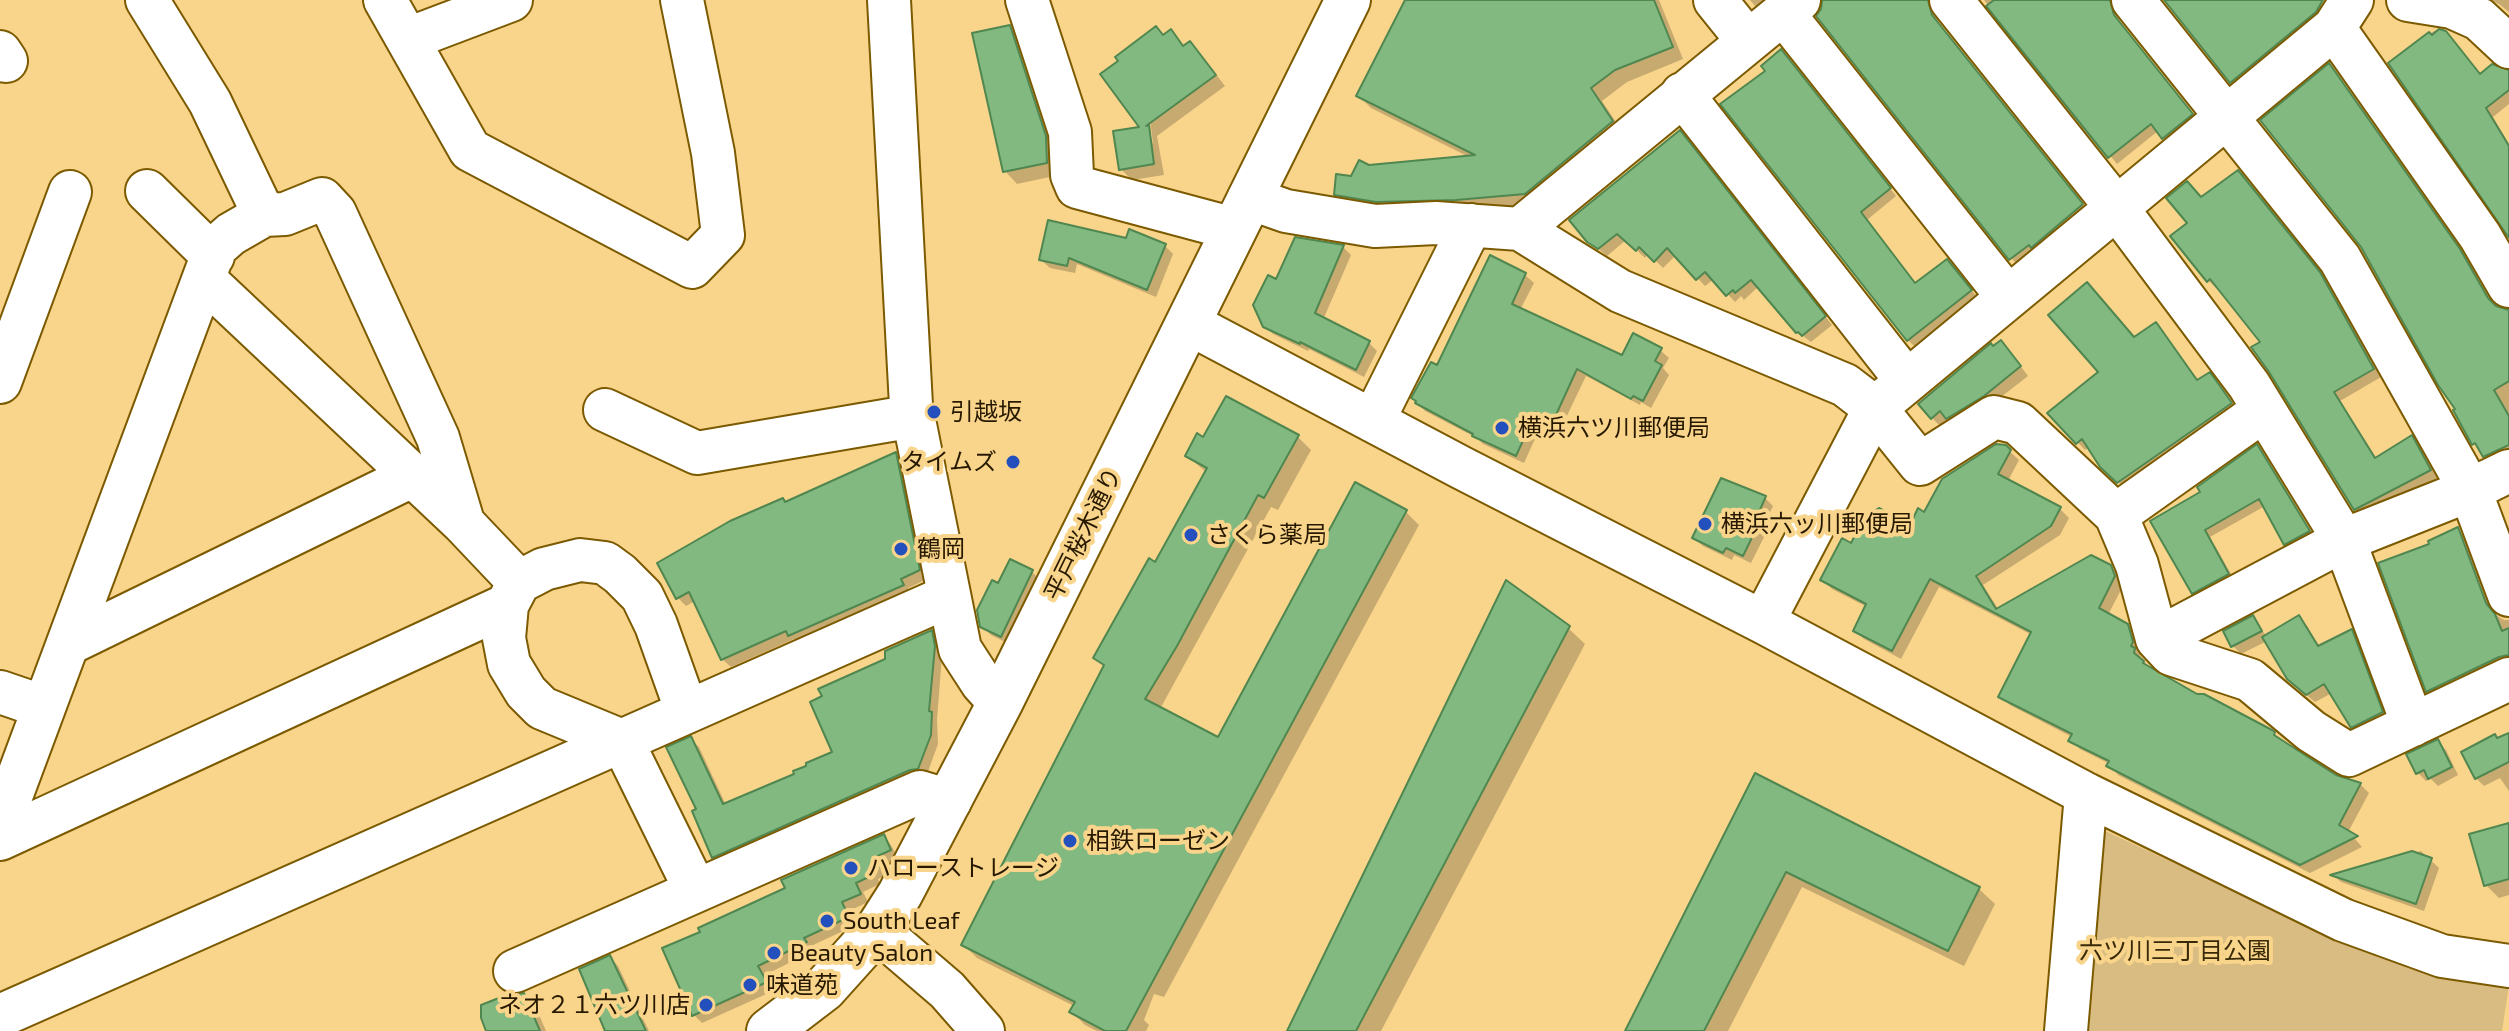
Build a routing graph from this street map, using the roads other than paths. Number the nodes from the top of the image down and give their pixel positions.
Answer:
1 (385, 0) edge
2 (511, 0) edge
3 (682, 0) edge
4 (889, 0) edge
5 (1027, 0) edge
6 (1348, 0) edge
7 (1715, 0) edge
8 (1951, 0) edge
9 (2133, 0) edge
10 (2408, 0) edge
11 (149, 1) edge
12 (1791, 6) edge
13 (2343, 14) edge
14 (408, 39) junction
15 (1748, 41) junction
16 (2509, 47) edge
17 (1682, 94) junction
18 (2227, 116) junction
19 (147, 191) dead end
20 (70, 192) dead end
21 (2116, 207) junction
22 (1242, 213) junction
23 (264, 215) junction
24 (1471, 225) junction
25 (1520, 229) junction
26 (208, 267) junction
27 (2509, 286) edge
28 (2007, 296) junction
29 (1188, 323) junction
30 (1906, 380) junction
31 (0, 382) edge
32 (1875, 408) junction
33 (605, 410) dead end
34 (2264, 410) junction
35 (914, 416) junction
36 (1373, 421) junction
37 (2509, 471) edge
38 (412, 476) junction
39 (2470, 490) junction
40 (2116, 515) junction
41 (463, 523) junction
42 (2344, 540) junction
43 (513, 593) junction
44 (2509, 595) edge
45 (949, 596) junction
46 (1763, 622) junction
47 (2157, 639) junction
48 (68, 644) junction
49 (2509, 679) edge
50 (0, 692) edge
51 (1000, 703) junction
52 (44, 707) junction
53 (687, 712) junction
54 (2413, 725) junction
55 (622, 741) junction
56 (2086, 794) junction
57 (950, 801) junction
58 (0, 826) edge
59 (0, 839) edge
60 (696, 891) junction
61 (877, 930) junction
62 (2509, 966) edge
63 (515, 971) dead end
64 (0, 1014) edge
65 (1, 1031) edge
66 (769, 1031) edge
67 (983, 1031) edge
68 (2066, 1031) edge

1 - 14 street
2 - 14 street
3 - 14 street
4 - 35 street
5 - 22 street
6 - 22 main road, 平戸桜木通り
7 - 15 street
8 - 21 street
9 - 18 street
10 - 16 street
11 - 23 street
12 - 15 street
12 - 28 street
13 - 18 street
13 - 27 street
15 - 17 street
17 - 25 street
17 - 30 street
18 - 21 street
18 - 39 street
19 - 26 street
20 - 31 street
21 - 28 street
21 - 34 street
22 - 24 street
22 - 29 main road, 平戸桜木通り
23 - 26 street
23 - 41 street
24 - 25 street
24 - 36 street
25 - 32 street
26 - 38 street
26 - 48 street
28 - 30 street
29 - 36 street
29 - 51 main road, 平戸桜木通り
30 - 32 street
32 - 40 street
32 - 46 street
33 - 35 street
34 - 40 street
34 - 42 street
35 - 45 street
36 - 46 street
37 - 39 street
38 - 41 street
38 - 48 street
39 - 42 street
39 - 44 street
40 - 47 street
41 - 43 street
42 - 47 street
42 - 54 street
43 - 53 street
43 - 55 street
43 - 59 street
45 - 51 street
45 - 53 street
46 - 56 street
47 - 54 street
48 - 52 street
49 - 54 street
50 - 52 street
51 - 57 main road, 平戸桜木通り
52 - 58 street
53 - 55 street
55 - 60 street
55 - 64 street
56 - 62 street
56 - 68 street
57 - 60 street
57 - 61 main road, 平戸桜木通り
60 - 63 street
61 - 66 main road, 平戸桜木通り
61 - 67 street
64 - 65 street

